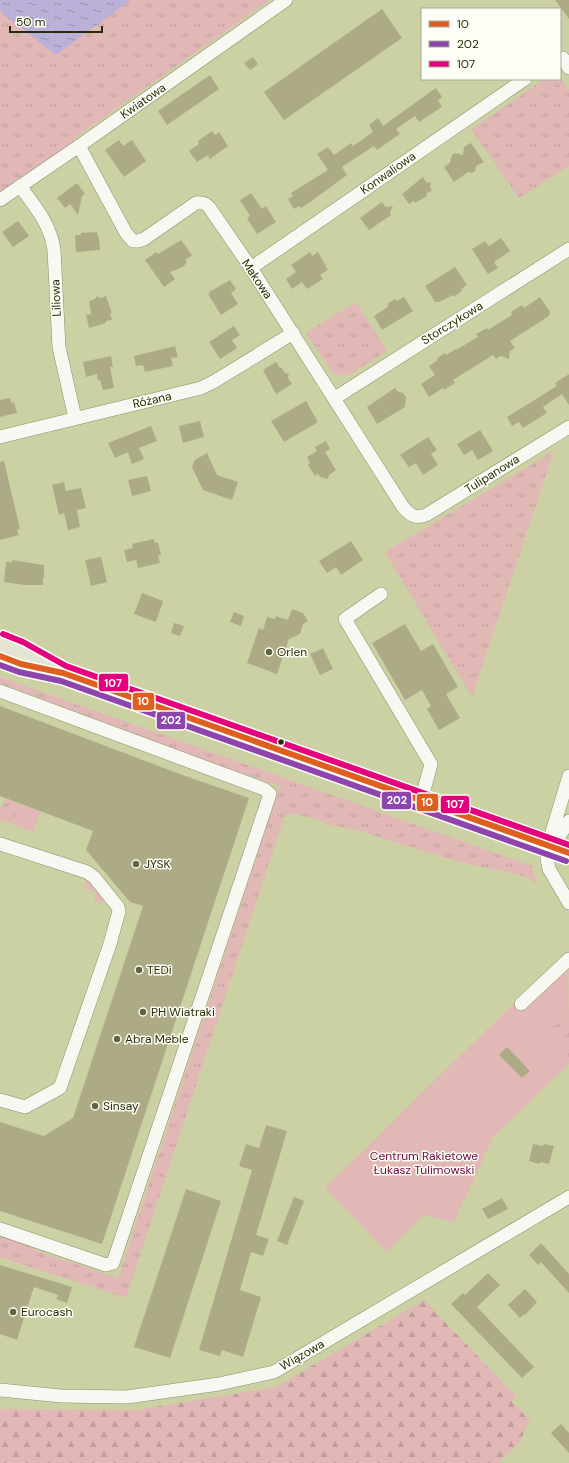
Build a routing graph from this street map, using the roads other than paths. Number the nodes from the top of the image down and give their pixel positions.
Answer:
1 (286, 0) edge
2 (524, 80) edge
3 (79, 146) junction
4 (20, 186) junction
5 (0, 200) edge
6 (569, 249) edge
7 (250, 268) junction
8 (293, 333) junction
9 (335, 398) junction
10 (75, 418) junction
11 (569, 427) edge
12 (0, 437) edge
13 (414, 517) joint
14 (382, 594) dead end
15 (0, 642) edge
16 (0, 656) edge
17 (63, 673) junction
18 (0, 691) edge
19 (569, 776) edge
20 (421, 801) junction
21 (569, 821) edge
22 (0, 844) edge
23 (551, 847) junction
24 (569, 853) edge
25 (569, 903) edge
26 (569, 959) edge
27 (521, 1004) dead end
28 (0, 1100) edge
29 (569, 1197) edge
30 (0, 1229) edge
31 (0, 1390) edge

1 - 3 street, Kwiatowa
2 - 7 street, Konwaliowa
3 - 4 street, Kwiatowa
3 - 7 street, Makowa
4 - 5 street, Kwiatowa
4 - 10 street, Liliowa
6 - 9 street, Storczykowa
7 - 8 street, Makowa
8 - 9 street, Makowa
8 - 10 street, Różana
9 - 13 street, Makowa
10 - 12 street, Różana
11 - 13 street, Tulipanowa
14 - 20 street
15 - 17 main road
16 - 17 main road
17 - 20 main road
18 - 30 street
19 - 23 street
20 - 23 main road
21 - 23 street
22 - 28 street
23 - 24 main road
23 - 25 street
26 - 27 street
29 - 31 street, Wiązowa

